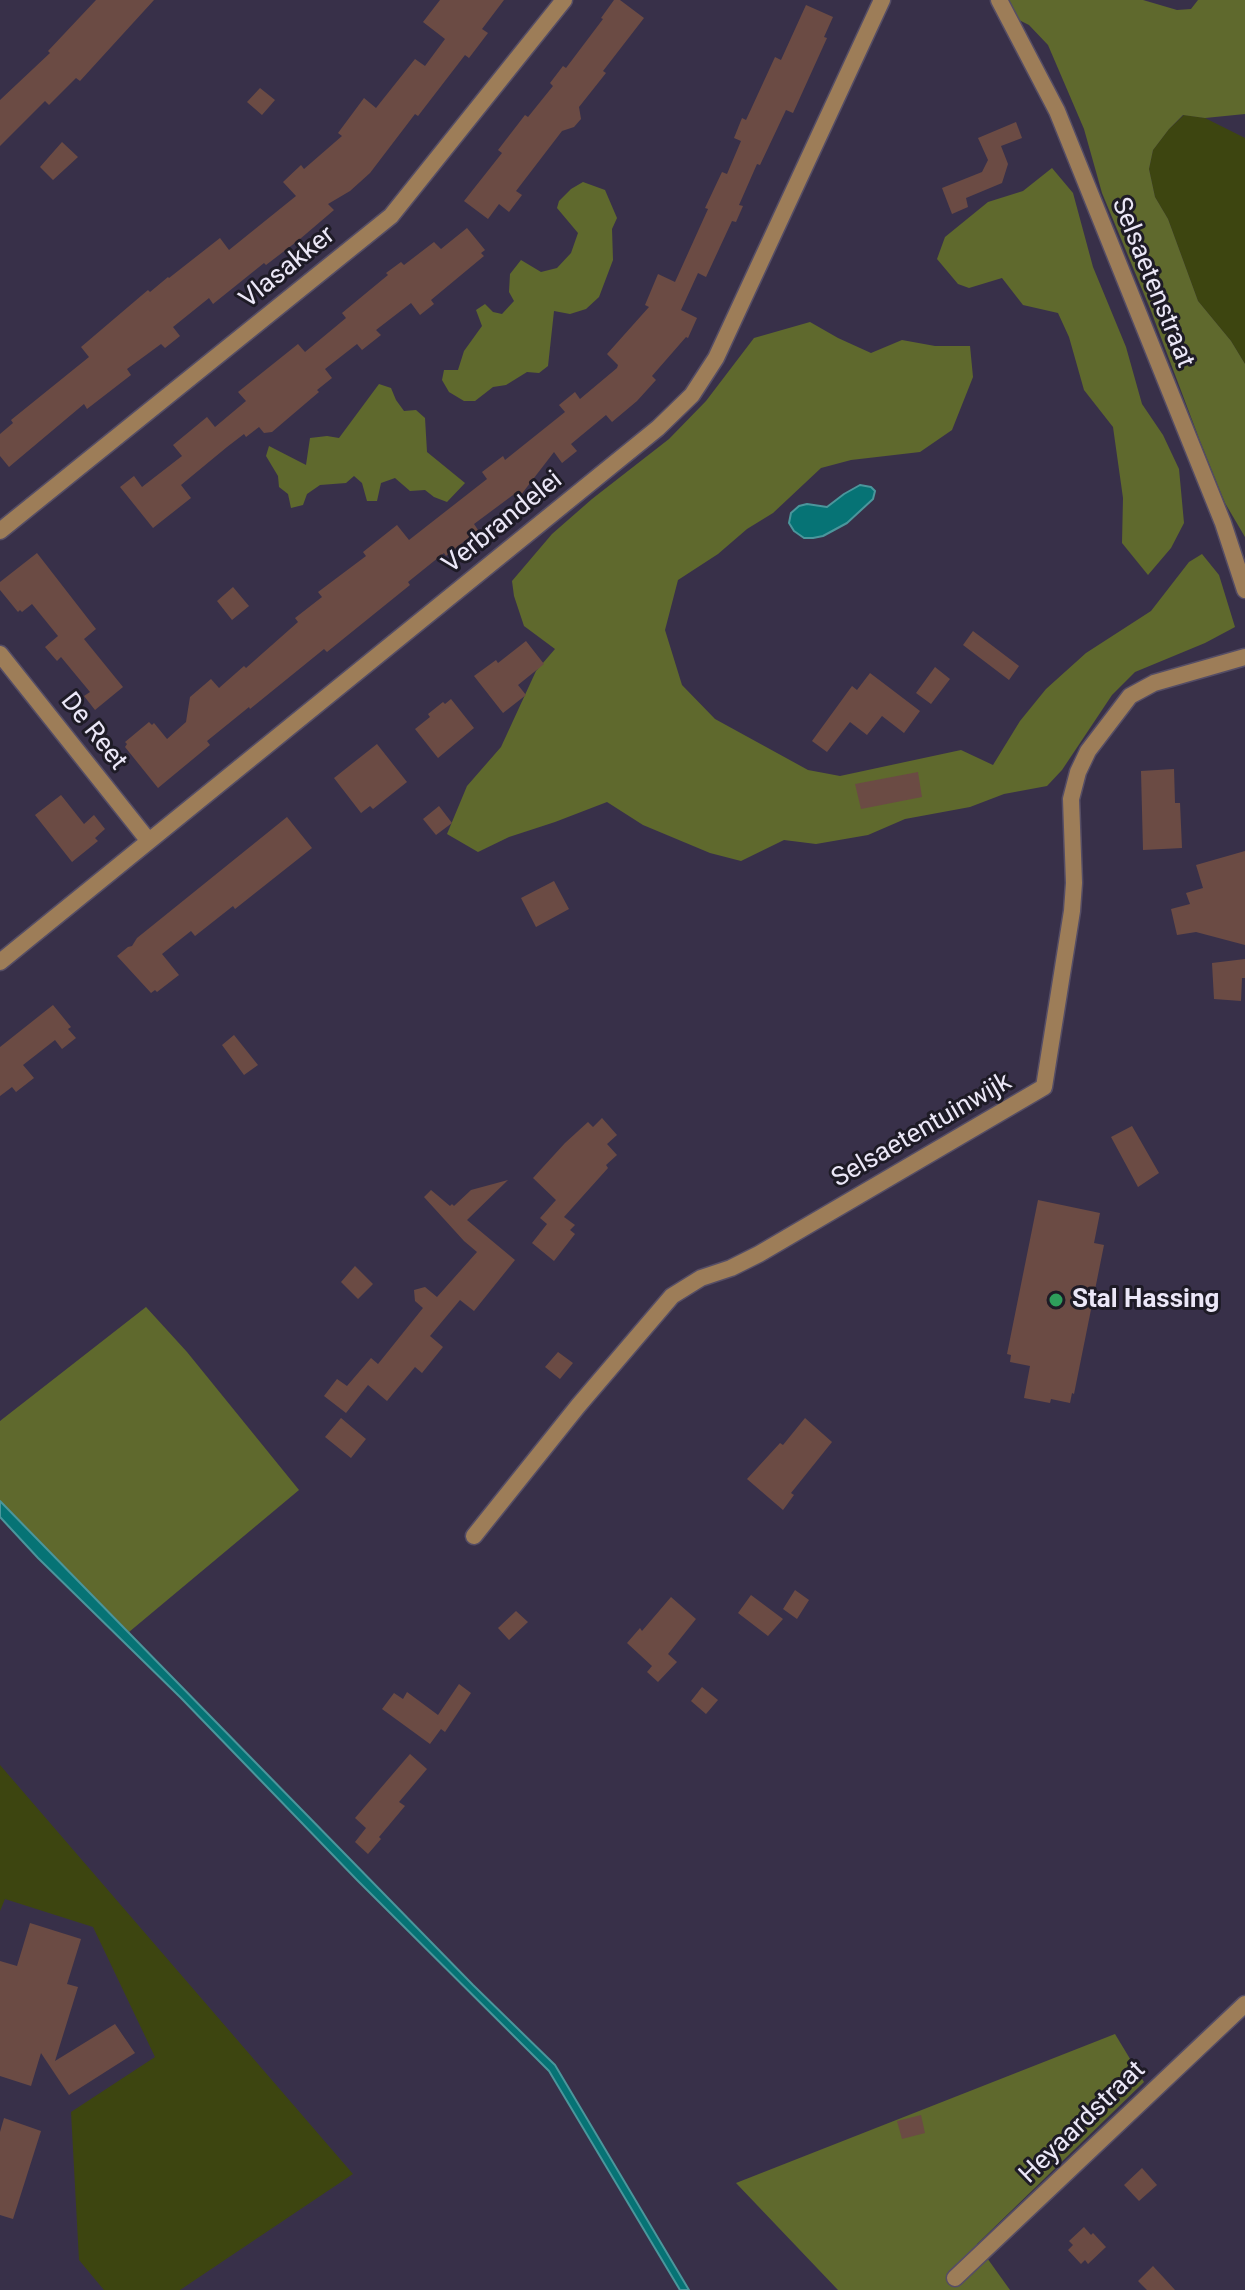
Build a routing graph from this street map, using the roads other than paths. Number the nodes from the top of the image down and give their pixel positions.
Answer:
1 (564, 0) edge
2 (882, 0) edge
3 (999, 0) edge
4 (0, 531) edge
5 (1245, 590) edge
6 (0, 654) edge
7 (1245, 657) edge
8 (148, 840) junction
9 (0, 962) edge
10 (474, 1536) dead end
11 (1245, 2004) edge
12 (955, 2278) dead end

1 - 4 street, Vlasakker
2 - 8 street, Verbrandelei
3 - 5 street, Selsaetenstraat
6 - 8 street, De Reet
7 - 10 street, Selsaetentuinwijk
8 - 9 street, Verbrandelei
11 - 12 street, Heyaardstraat

